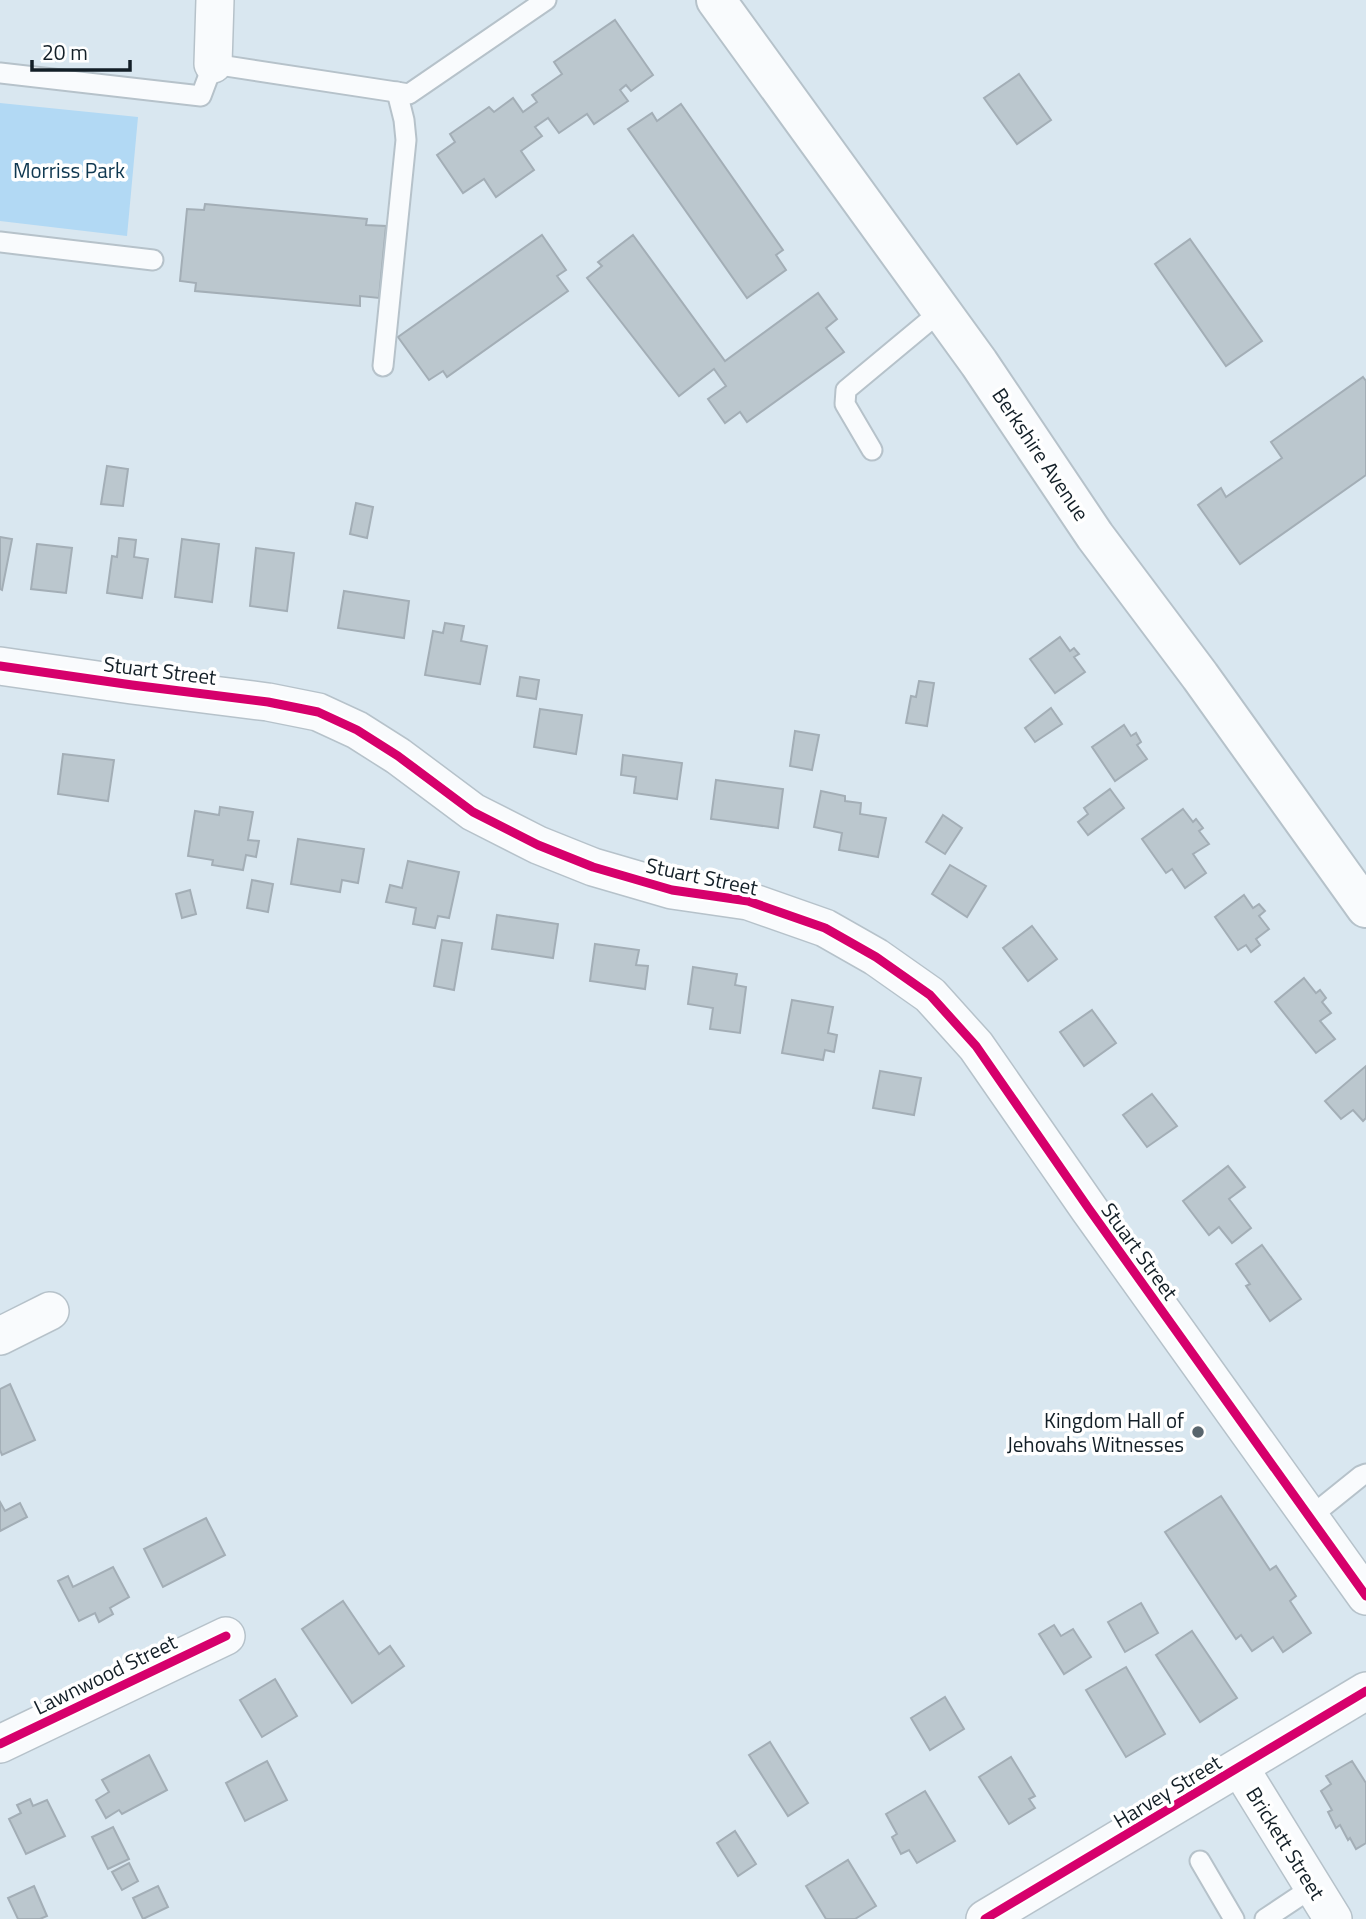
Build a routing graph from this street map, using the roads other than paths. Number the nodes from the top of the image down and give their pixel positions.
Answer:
1 (215, 0) edge
2 (546, 0) edge
3 (716, 0) edge
4 (213, 64) junction
5 (0, 73) edge
6 (397, 92) junction
7 (0, 242) edge
8 (153, 260) dead end
9 (941, 310) junction
10 (383, 366) dead end
11 (872, 450) dead end
12 (0, 666) edge
13 (1366, 908) edge
14 (50, 1311) dead end
15 (0, 1336) edge
16 (1366, 1474) edge
17 (1310, 1517) junction
18 (1366, 1596) edge
19 (226, 1636) dead end
20 (1366, 1691) edge
21 (0, 1744) edge
22 (1240, 1768) junction
23 (1200, 1861) dead end
24 (1313, 1887) junction
25 (988, 1918) edge
26 (1234, 1919) edge
27 (1265, 1919) edge
28 (1333, 1919) edge

1 - 4 street
2 - 6 lane
3 - 9 main road, Berkshire Avenue
4 - 5 lane
4 - 6 lane
6 - 10 lane
7 - 8 lane
9 - 11 lane
9 - 13 main road, Berkshire Avenue
12 - 17 street, Stuart Street
14 - 15 street
16 - 17 lane
17 - 18 street, Stuart Street
19 - 21 street, Lawnwood Street
20 - 22 street, Harvey Street
22 - 24 street, Brickett Street
22 - 25 street, Harvey Street
23 - 26 lane
24 - 27 lane
24 - 28 street, Brickett Street

